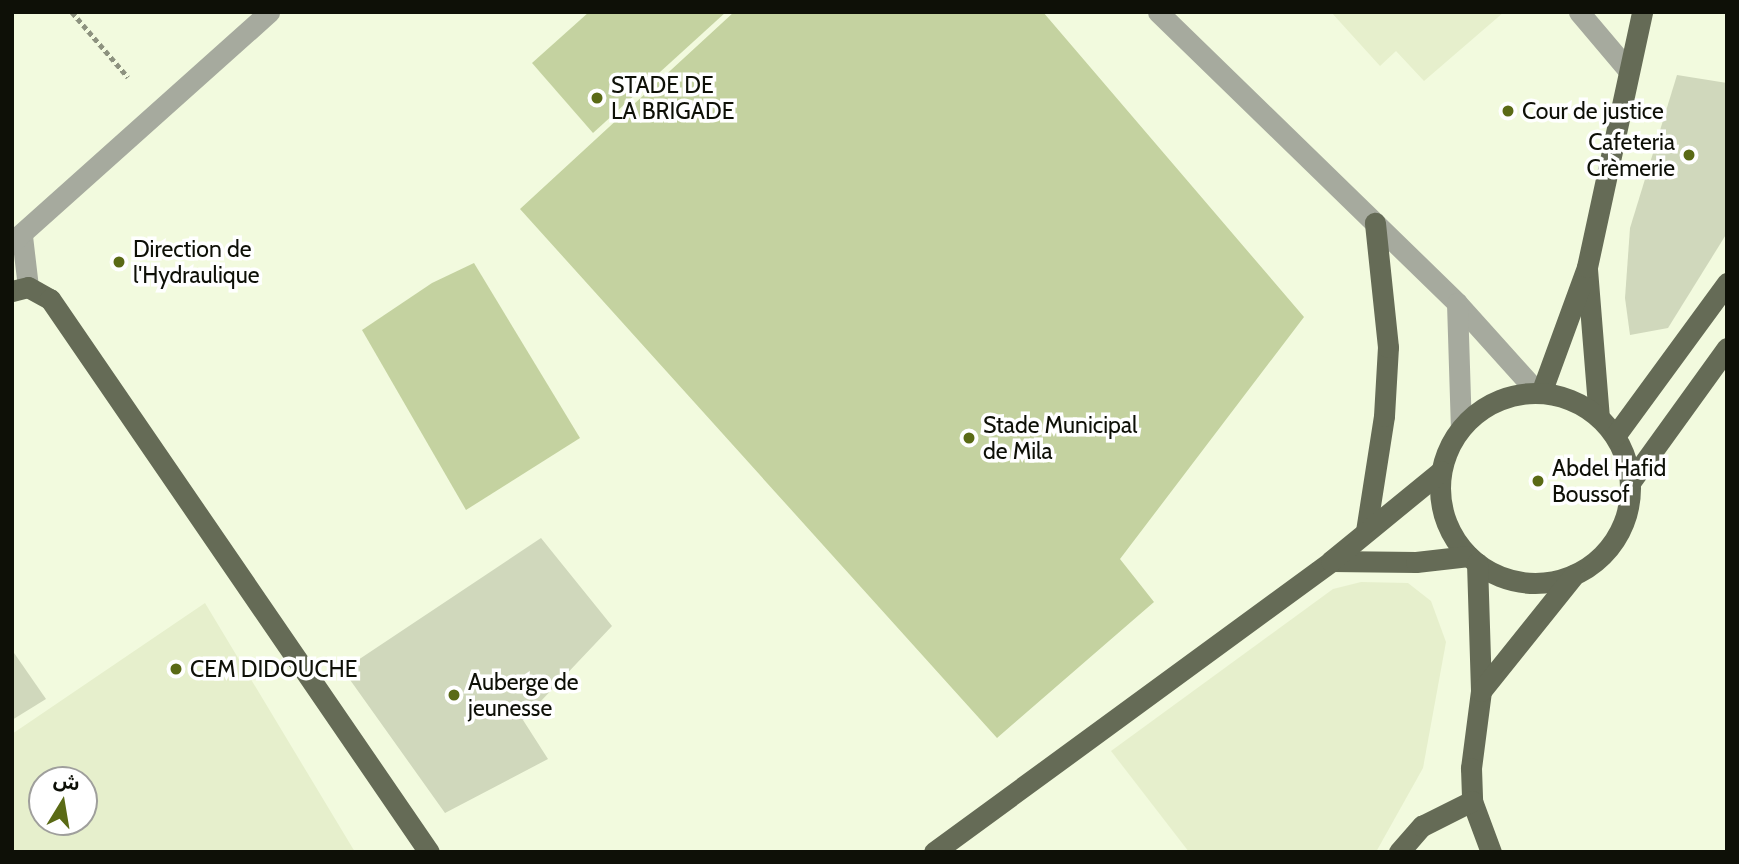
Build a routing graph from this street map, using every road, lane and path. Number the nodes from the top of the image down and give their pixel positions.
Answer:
1 (72, 12) edge
2 (269, 12) edge
3 (1158, 12) edge
4 (1580, 12) edge
5 (1642, 12) edge
6 (1628, 71) junction
7 (128, 77) dead end
8 (1375, 223) junction
9 (17, 239) edge
10 (1587, 267) junction
11 (1727, 283) edge
12 (20, 289) edge
13 (1457, 303) junction
14 (1727, 348) edge
15 (1539, 393) junction
16 (1599, 417) junction
17 (1461, 428) junction
18 (1615, 436) junction
19 (1441, 471) junction
20 (1631, 481) junction
21 (1366, 531) junction
22 (1473, 559) junction
23 (1331, 561) junction
24 (1574, 575) junction
25 (1481, 691) junction
26 (1472, 801) junction
27 (429, 852) edge
28 (934, 852) edge
29 (1399, 852) edge
30 (1491, 852) edge

1 - 7 path
2 - 9 street
3 - 8 street
4 - 6 street
5 - 6 main road
6 - 10 main road
8 - 13 street
8 - 21 main road
9 - 12 street
10 - 15 main road
10 - 16 main road
11 - 18 main road
12 - 27 main road
13 - 15 street
13 - 17 street
14 - 20 main road
15 - 16 main road
15 - 17 main road
16 - 18 main road
17 - 19 main road
18 - 20 main road
19 - 21 main road
19 - 22 main road
20 - 24 main road
21 - 23 main road
22 - 23 main road
22 - 24 main road
22 - 25 main road
23 - 28 main road
24 - 25 main road
25 - 26 main road
26 - 29 main road
26 - 30 main road

